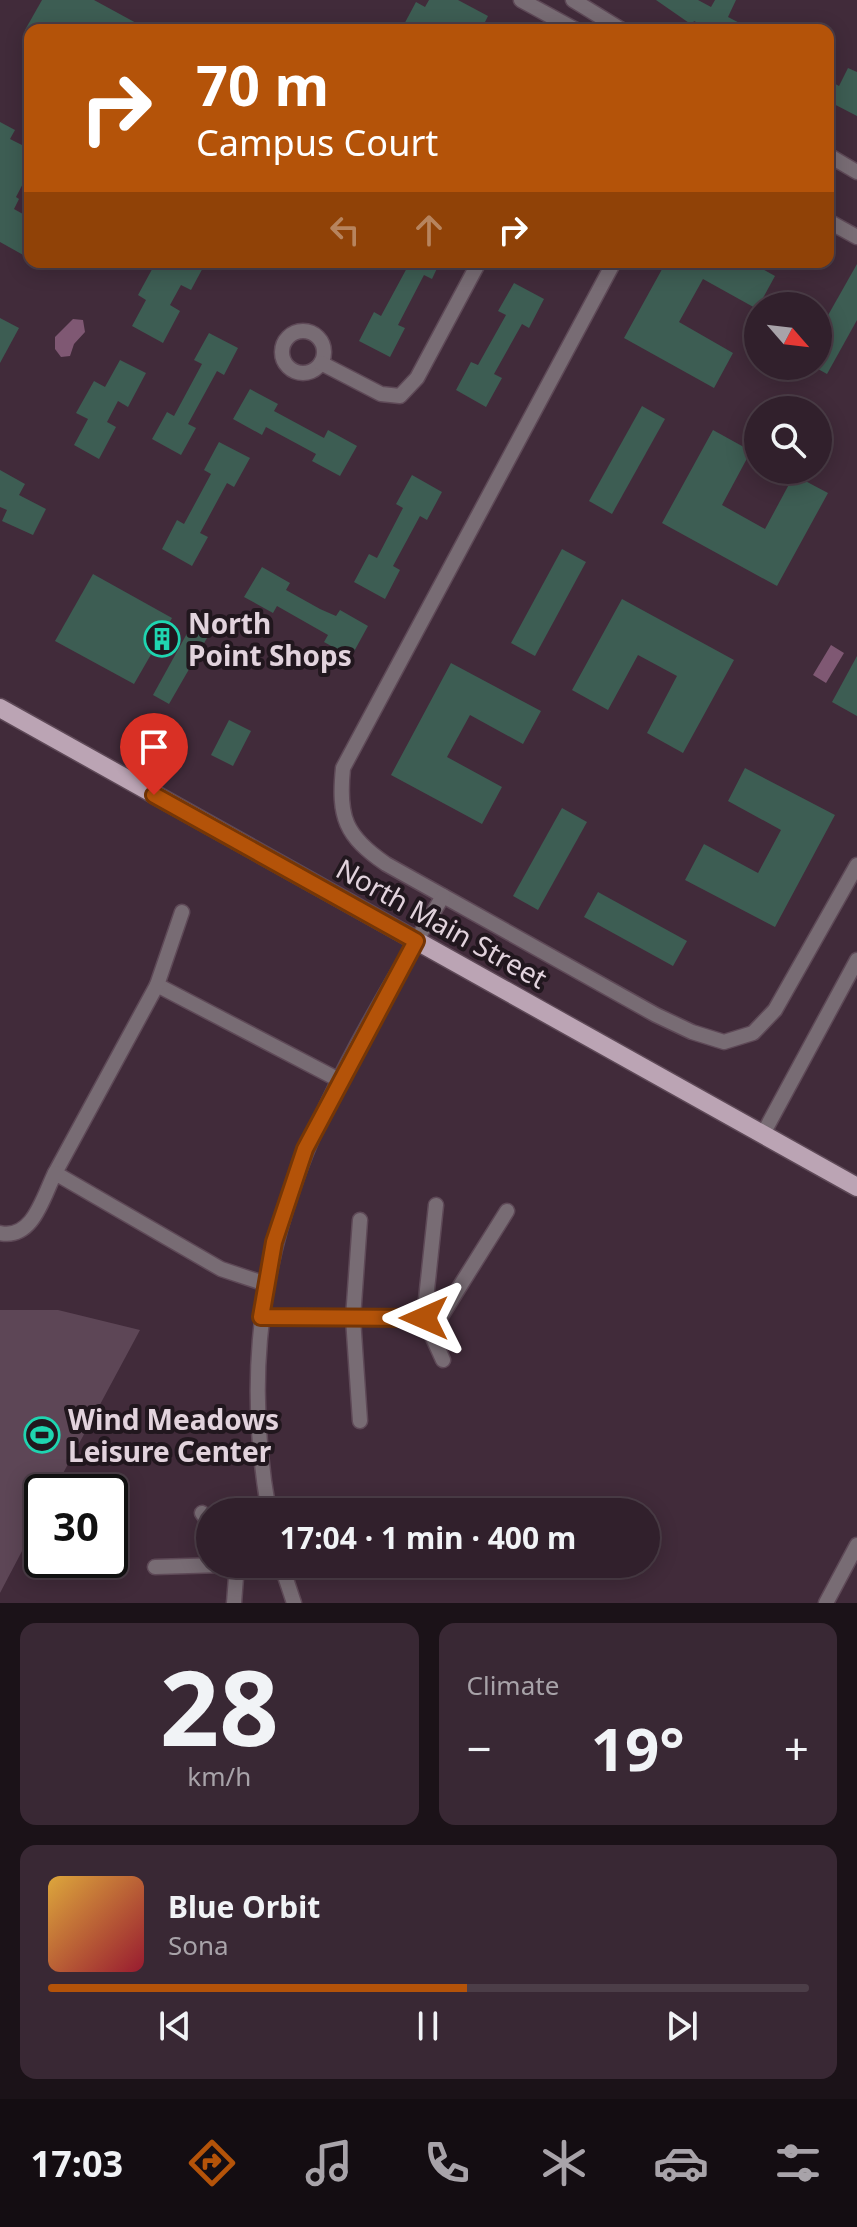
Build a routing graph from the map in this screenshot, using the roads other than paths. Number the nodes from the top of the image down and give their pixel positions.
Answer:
1 (521, 0) edge
2 (579, 1) edge
3 (565, 24) edge
4 (573, 24) edge
5 (604, 24) edge
6 (834, 159) edge
7 (857, 172) edge
8 (834, 224) edge
9 (857, 237) edge
10 (476, 268) edge
11 (611, 268) edge
12 (321, 363) dead end
13 (0, 708) edge
14 (857, 865) edge
15 (443, 896) junction
16 (182, 912) dead end
17 (416, 941) junction
18 (857, 960) edge
19 (157, 985) junction
20 (341, 1081) junction
21 (763, 1134) junction
22 (55, 1173) junction
23 (857, 1187) edge
24 (436, 1205) dead end
25 (507, 1211) dead end
26 (360, 1220) dead end
27 (0, 1233) edge
28 (266, 1284) junction
29 (261, 1317) junction
30 (353, 1318) junction
31 (424, 1318) junction
32 (443, 1360) dead end
33 (360, 1421) dead end
34 (267, 1498) edge
35 (857, 1545) edge
36 (196, 1566) edge
37 (155, 1567) dead end
38 (237, 1578) edge
39 (286, 1578) edge
40 (234, 1603) edge
41 (294, 1603) edge
42 (826, 1603) edge

1 - 3 street
2 - 4 street
2 - 5 street
6 - 7 street
8 - 9 street
10 - 12 street
11 - 15 street
13 - 17 main road, North Main Street
14 - 15 street
15 - 17 street
16 - 19 street
17 - 20 street
17 - 21 main road, North Main Street
18 - 21 street
19 - 20 street
19 - 22 street
20 - 28 street
21 - 23 main road, North Main Street
22 - 27 street
22 - 28 street
24 - 31 street
25 - 31 street
26 - 30 street
28 - 29 street
29 - 30 street
29 - 34 street
30 - 31 street
30 - 33 street
31 - 32 street
35 - 42 street
36 - 37 street
38 - 40 street
39 - 41 street

